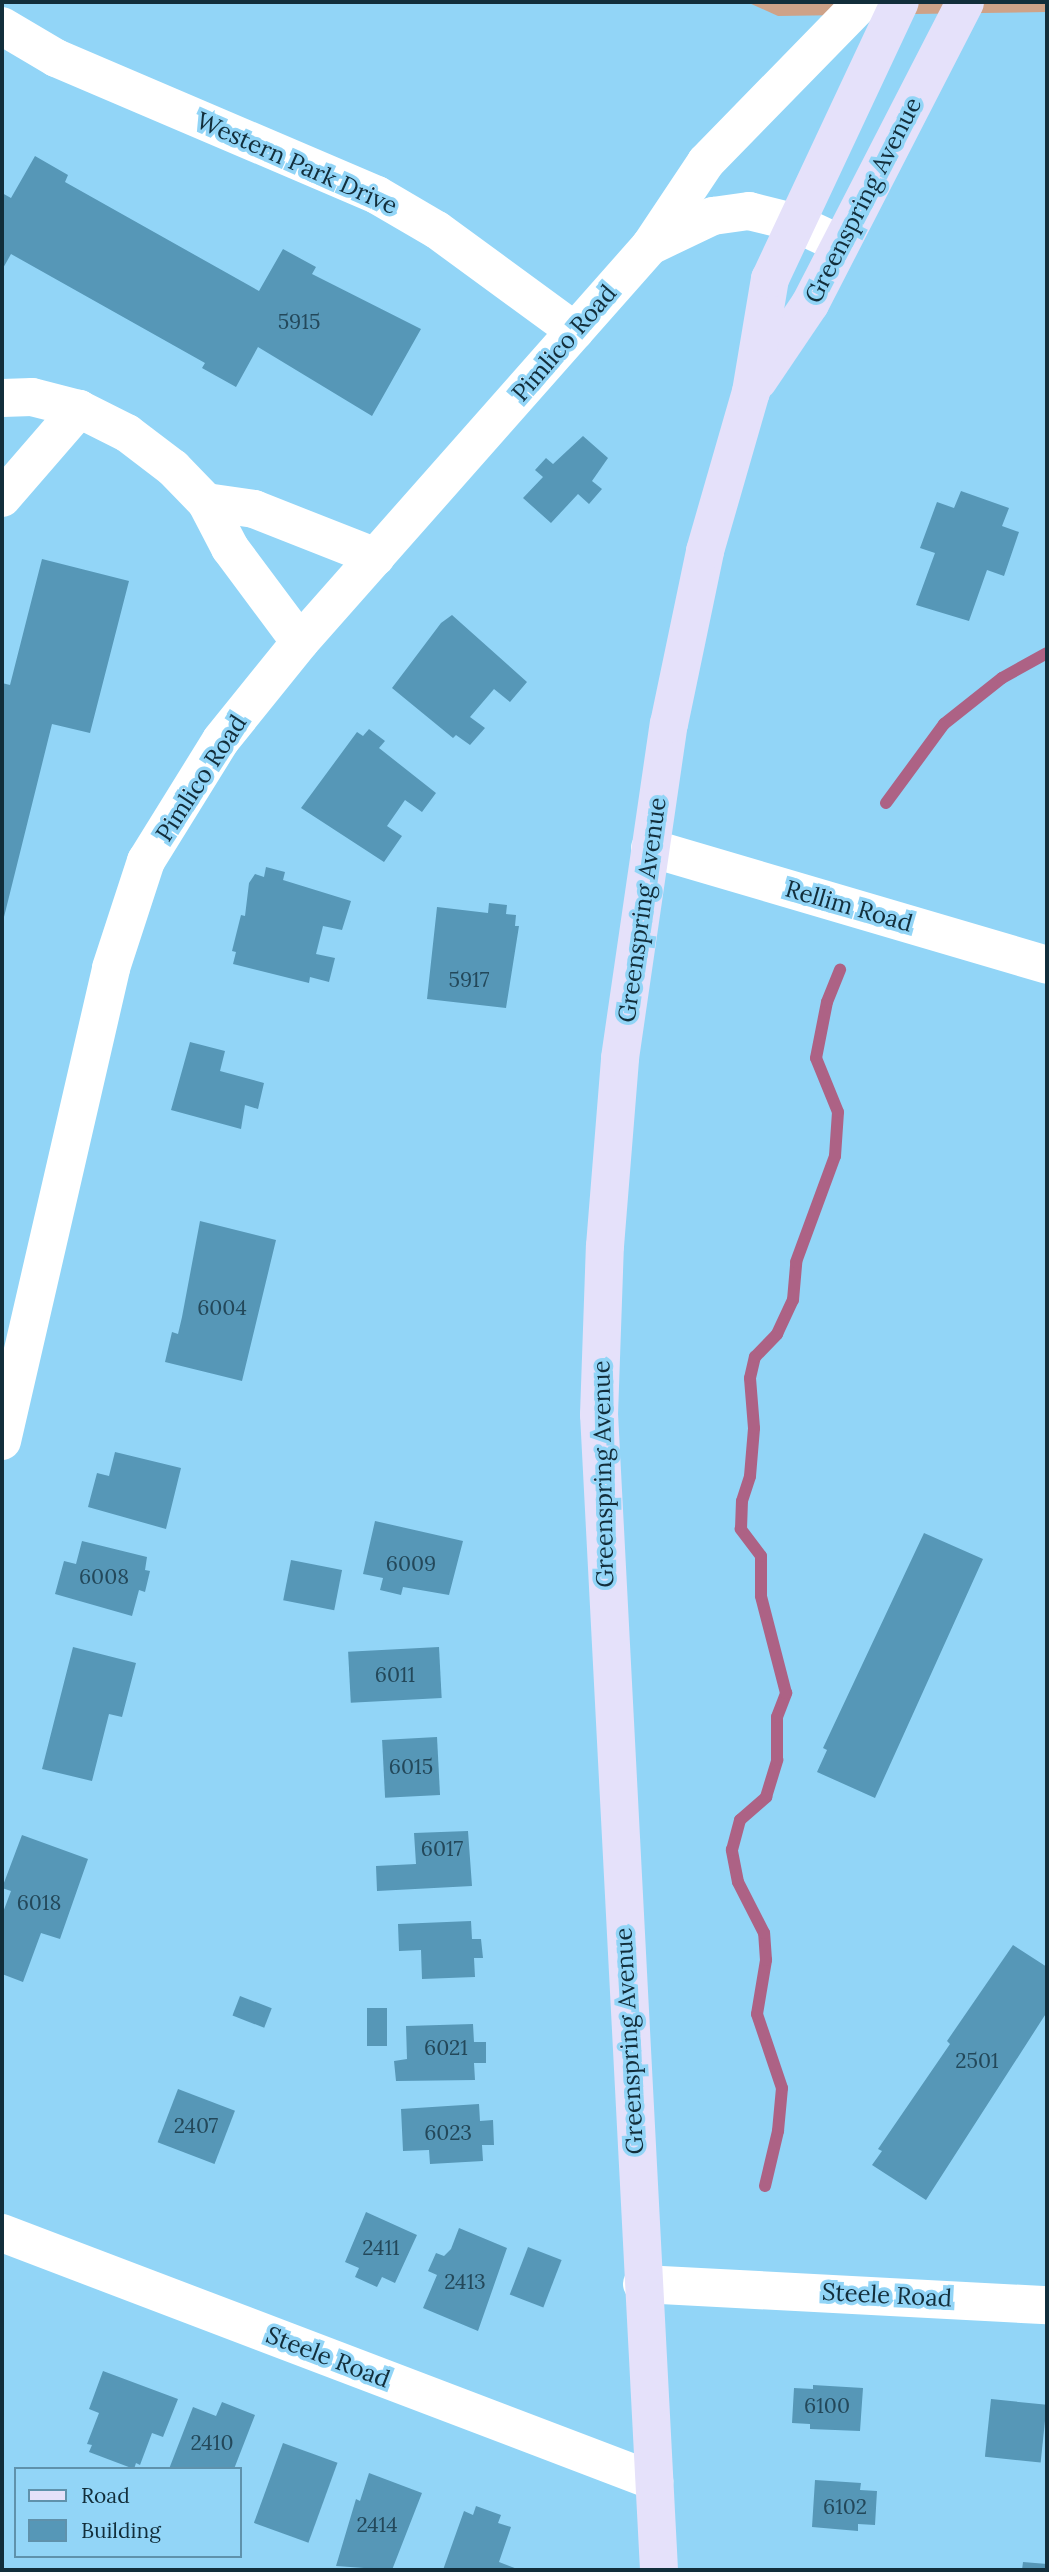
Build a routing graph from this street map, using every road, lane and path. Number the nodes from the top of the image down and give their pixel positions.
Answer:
1 (862, 2) edge
2 (900, 2) edge
3 (965, 2) edge
4 (2, 26) edge
5 (793, 222) junction
6 (840, 244) junction
7 (650, 246) junction
8 (575, 331) junction
9 (751, 392) junction
10 (2, 397) edge
11 (79, 409) junction
12 (2, 498) edge
13 (206, 502) junction
14 (376, 557) junction
15 (300, 642) junction
16 (650, 848) junction
17 (1047, 965) edge
18 (2, 1440) edge
19 (2, 2233) edge
20 (642, 2284) junction
21 (1047, 2305) edge
22 (654, 2481) junction
23 (659, 2570) edge

1 - 7 street, Pimlico Road
2 - 5 main road, Greenspring Avenue
3 - 6 main road, Greenspring Avenue
4 - 8 street, Western Park Drive
5 - 6 street, Pimlico Road
5 - 7 street, Pimlico Road
5 - 9 main road, Greenspring Avenue
6 - 9 main road, Greenspring Avenue
7 - 8 street, Pimlico Road
8 - 14 street, Pimlico Road
9 - 16 main road, Greenspring Avenue
10 - 11 street
11 - 12 street
11 - 13 street
13 - 14 street
13 - 15 street
14 - 15 street, Pimlico Road
15 - 18 street, Pimlico Road
16 - 17 street, Rellim Road
16 - 20 main road, Greenspring Avenue
19 - 22 street, Steele Road
20 - 21 street, Steele Road
20 - 22 main road, Greenspring Avenue
22 - 23 main road, Greenspring Avenue

